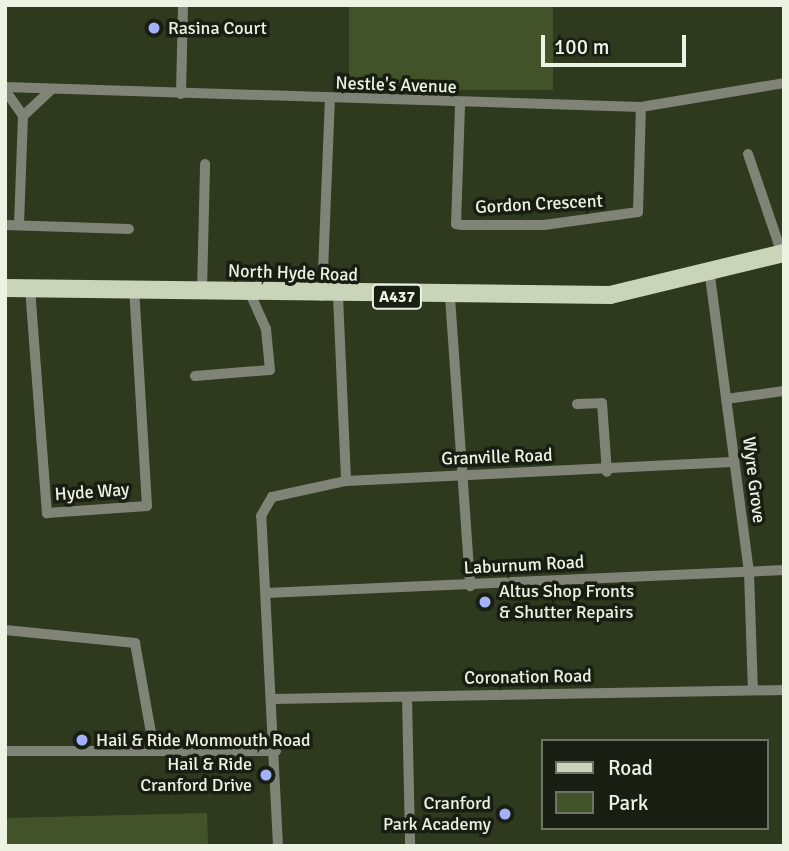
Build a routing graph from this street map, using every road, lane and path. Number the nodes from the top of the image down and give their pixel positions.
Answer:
1 (183, 5) edge
2 (784, 83) edge
3 (5, 88) edge
4 (51, 90) junction
5 (181, 94) junction
6 (330, 100) junction
7 (460, 105) junction
8 (641, 107) junction
9 (23, 116) junction
10 (748, 154) dead end
11 (205, 164) dead end
12 (5, 225) edge
13 (19, 225) junction
14 (129, 229) dead end
15 (783, 254) edge
16 (710, 276) junction
17 (5, 288) edge
18 (30, 288) junction
19 (134, 288) junction
20 (202, 290) junction
21 (251, 295) junction
22 (330, 296) junction
23 (450, 297) junction
24 (195, 376) dead end
25 (784, 391) edge
26 (726, 398) junction
27 (616, 402) dead end
28 (602, 403) junction
29 (577, 404) dead end
30 (733, 462) junction
31 (607, 472) junction
32 (461, 475) junction
33 (346, 481) junction
34 (784, 570) edge
35 (749, 572) junction
36 (470, 586) junction
37 (265, 593) junction
38 (5, 630) edge
39 (753, 690) junction
40 (784, 690) edge
41 (407, 696) junction
42 (273, 699) junction
43 (154, 750) junction
44 (5, 751) edge
45 (276, 751) junction
46 (278, 846) edge
47 (410, 846) edge

1 - 5 street
2 - 8 street, Nestle's Avenue
3 - 4 street, Nestle's Avenue
3 - 9 street
4 - 5 street, Nestle's Avenue
4 - 9 street
5 - 6 street, Nestle's Avenue
6 - 7 street, Nestle's Avenue
6 - 22 street
7 - 8 street, Nestle's Avenue
7 - 8 street, Gordon Crescent
9 - 13 street
10 - 15 street
11 - 20 street
12 - 13 street
13 - 14 street
15 - 16 main road, North Hyde Road / A437
16 - 23 main road, North Hyde Road / A437
16 - 26 street, Wyre Grove
17 - 18 main road, North Hyde Road / A437
18 - 19 main road, North Hyde Road / A437
18 - 19 street, Hyde Way
19 - 20 main road, North Hyde Road / A437
20 - 21 main road, North Hyde Road / A437
21 - 22 main road, North Hyde Road / A437
21 - 24 street
22 - 23 main road, North Hyde Road / A437
22 - 33 street
23 - 32 street
25 - 26 street
26 - 30 street, Wyre Grove
27 - 28 street
28 - 29 street
28 - 31 street
30 - 31 street, Granville Road
30 - 35 street, Wyre Grove
31 - 32 street, Granville Road
32 - 33 street, Granville Road
32 - 36 street
33 - 37 street, Granville Road
34 - 35 street, Laburnum Road
35 - 36 street, Laburnum Road
35 - 39 street, Wyre Grove
36 - 37 street, Laburnum Road
37 - 42 street
38 - 43 street
39 - 40 street, Coronation Road
39 - 41 street, Coronation Road
41 - 42 street, Coronation Road
41 - 47 street
42 - 45 street
43 - 44 street
43 - 45 street
45 - 46 street

